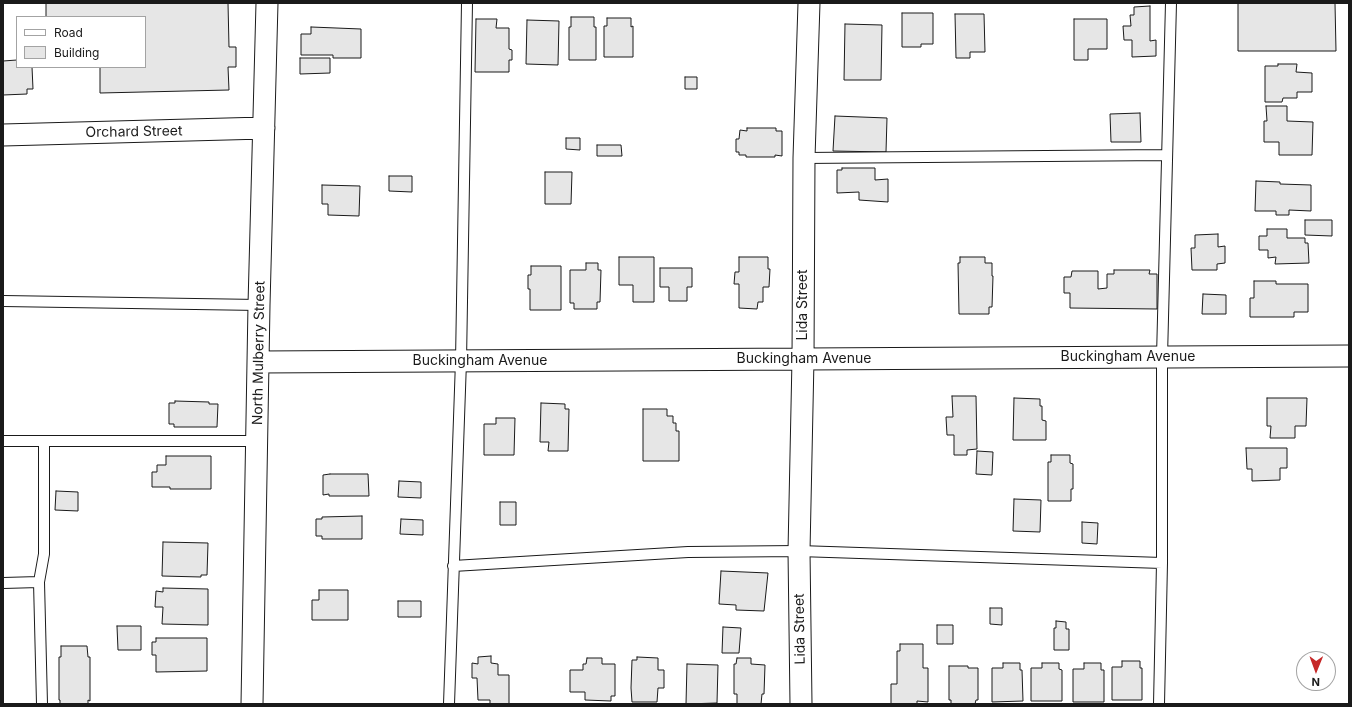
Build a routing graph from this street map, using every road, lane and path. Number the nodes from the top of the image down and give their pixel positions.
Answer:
1 (267, 3) edge
2 (467, 3) edge
3 (809, 3) edge
4 (1171, 3) edge
5 (264, 128) junction
6 (3, 135) edge
7 (1167, 154) junction
8 (804, 158) junction
9 (3, 301) edge
10 (259, 305) junction
11 (1349, 356) edge
12 (1162, 357) junction
13 (803, 359) junction
14 (461, 361) junction
15 (259, 362) junction
16 (3, 441) edge
17 (44, 441) junction
18 (257, 441) junction
19 (799, 551) junction
20 (1162, 563) junction
21 (453, 566) junction
22 (39, 582) junction
23 (3, 583) edge
24 (42, 704) edge
25 (252, 704) edge
26 (449, 704) edge
27 (801, 704) edge
28 (1159, 704) edge

1 - 5 street, North Mulberry Street
2 - 14 lane
3 - 8 street, Lida Street
4 - 7 lane
5 - 6 street, Orchard Street
5 - 10 street, North Mulberry Street
7 - 8 lane
7 - 12 lane
8 - 13 street, Lida Street
9 - 10 lane
10 - 15 street, North Mulberry Street
11 - 12 street, Buckingham Avenue
12 - 13 street, Buckingham Avenue
12 - 20 lane
13 - 14 street, Buckingham Avenue
13 - 19 street, Lida Street
14 - 15 street, Buckingham Avenue
14 - 21 lane
15 - 18 street, North Mulberry Street
16 - 17 lane
17 - 18 lane
17 - 22 lane
18 - 25 street, North Mulberry Street
19 - 20 lane
19 - 21 lane
19 - 27 street, Lida Street
20 - 28 lane
21 - 26 lane
22 - 23 lane
22 - 24 lane

